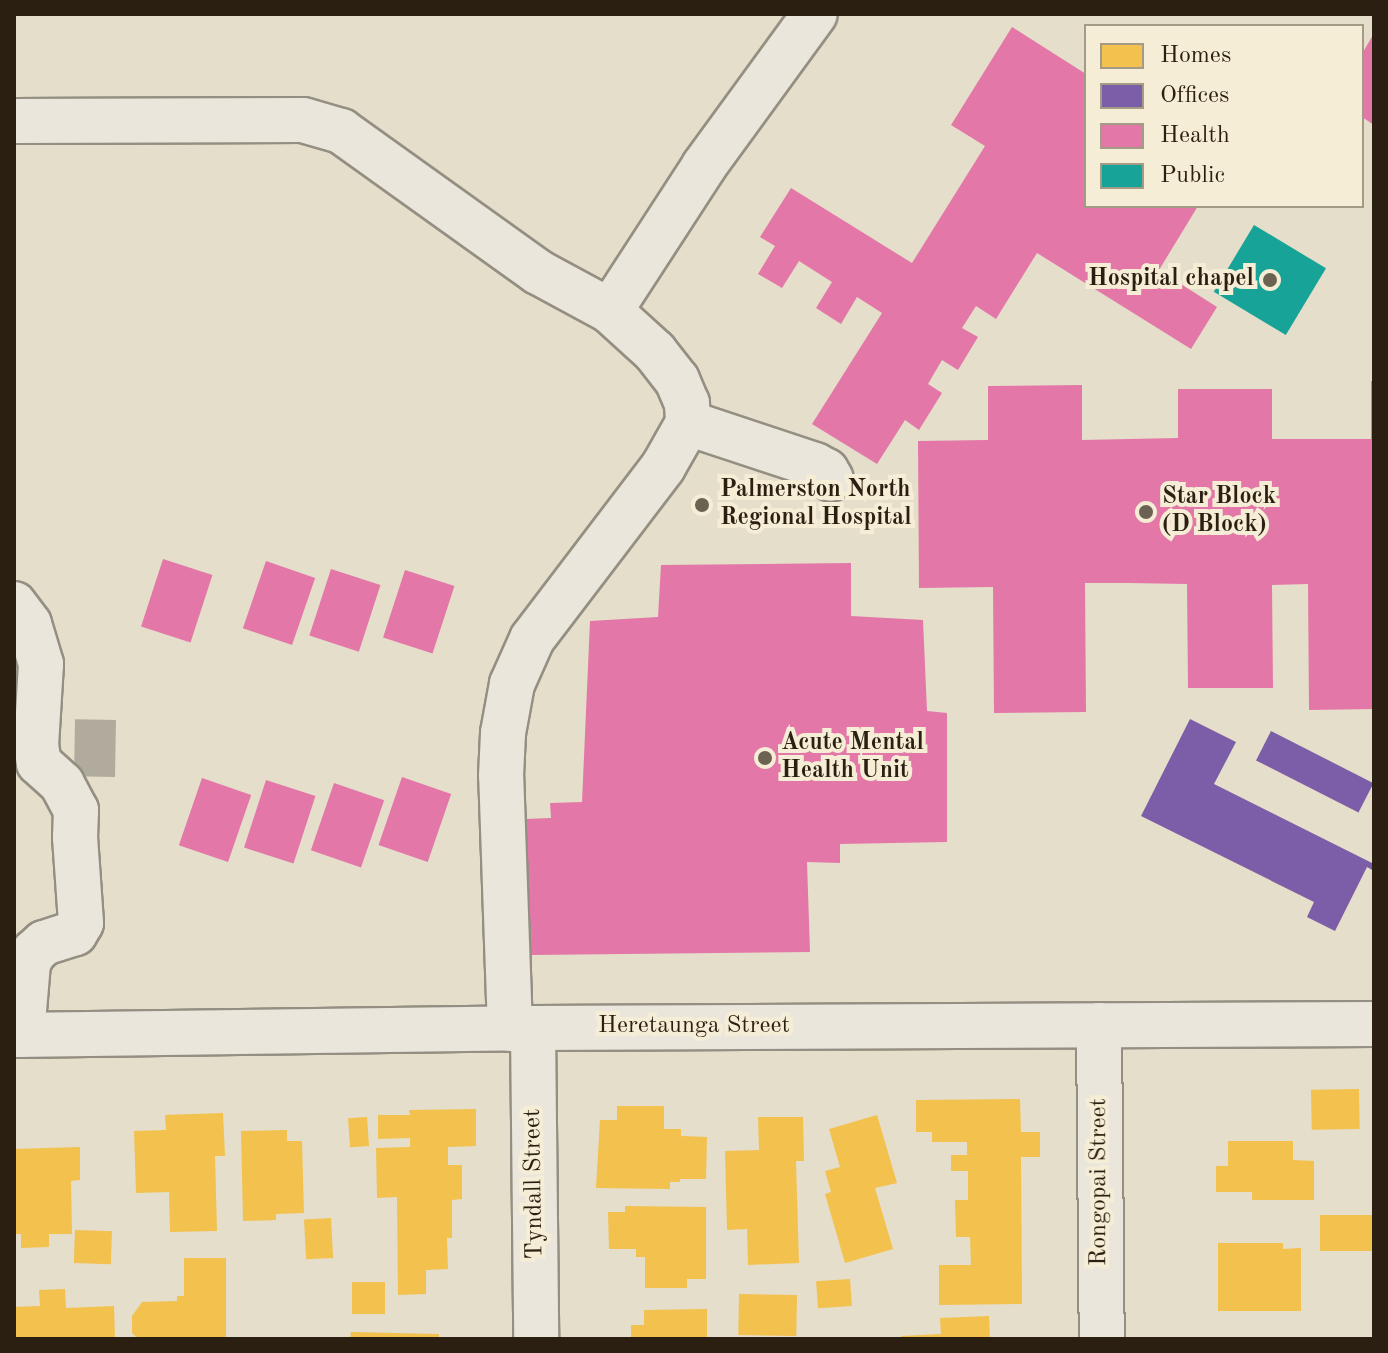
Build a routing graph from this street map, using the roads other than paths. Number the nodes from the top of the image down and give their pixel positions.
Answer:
1 (815, 14) edge
2 (14, 121) edge
3 (610, 311) junction
4 (688, 423) junction
5 (831, 479) dead end
6 (14, 604) edge
7 (1374, 1024) edge
8 (1099, 1025) junction
9 (521, 1028) junction
10 (18, 1035) edge
11 (536, 1339) edge
12 (1102, 1339) edge

1 - 3 street
2 - 3 street
3 - 4 street
4 - 5 street
4 - 9 street, Tyndall Street
6 - 10 street
7 - 8 street, Heretaunga Street
8 - 9 street, Heretaunga Street
8 - 12 street, Rongopai Street
9 - 10 street, Heretaunga Street
9 - 11 street, Tyndall Street

